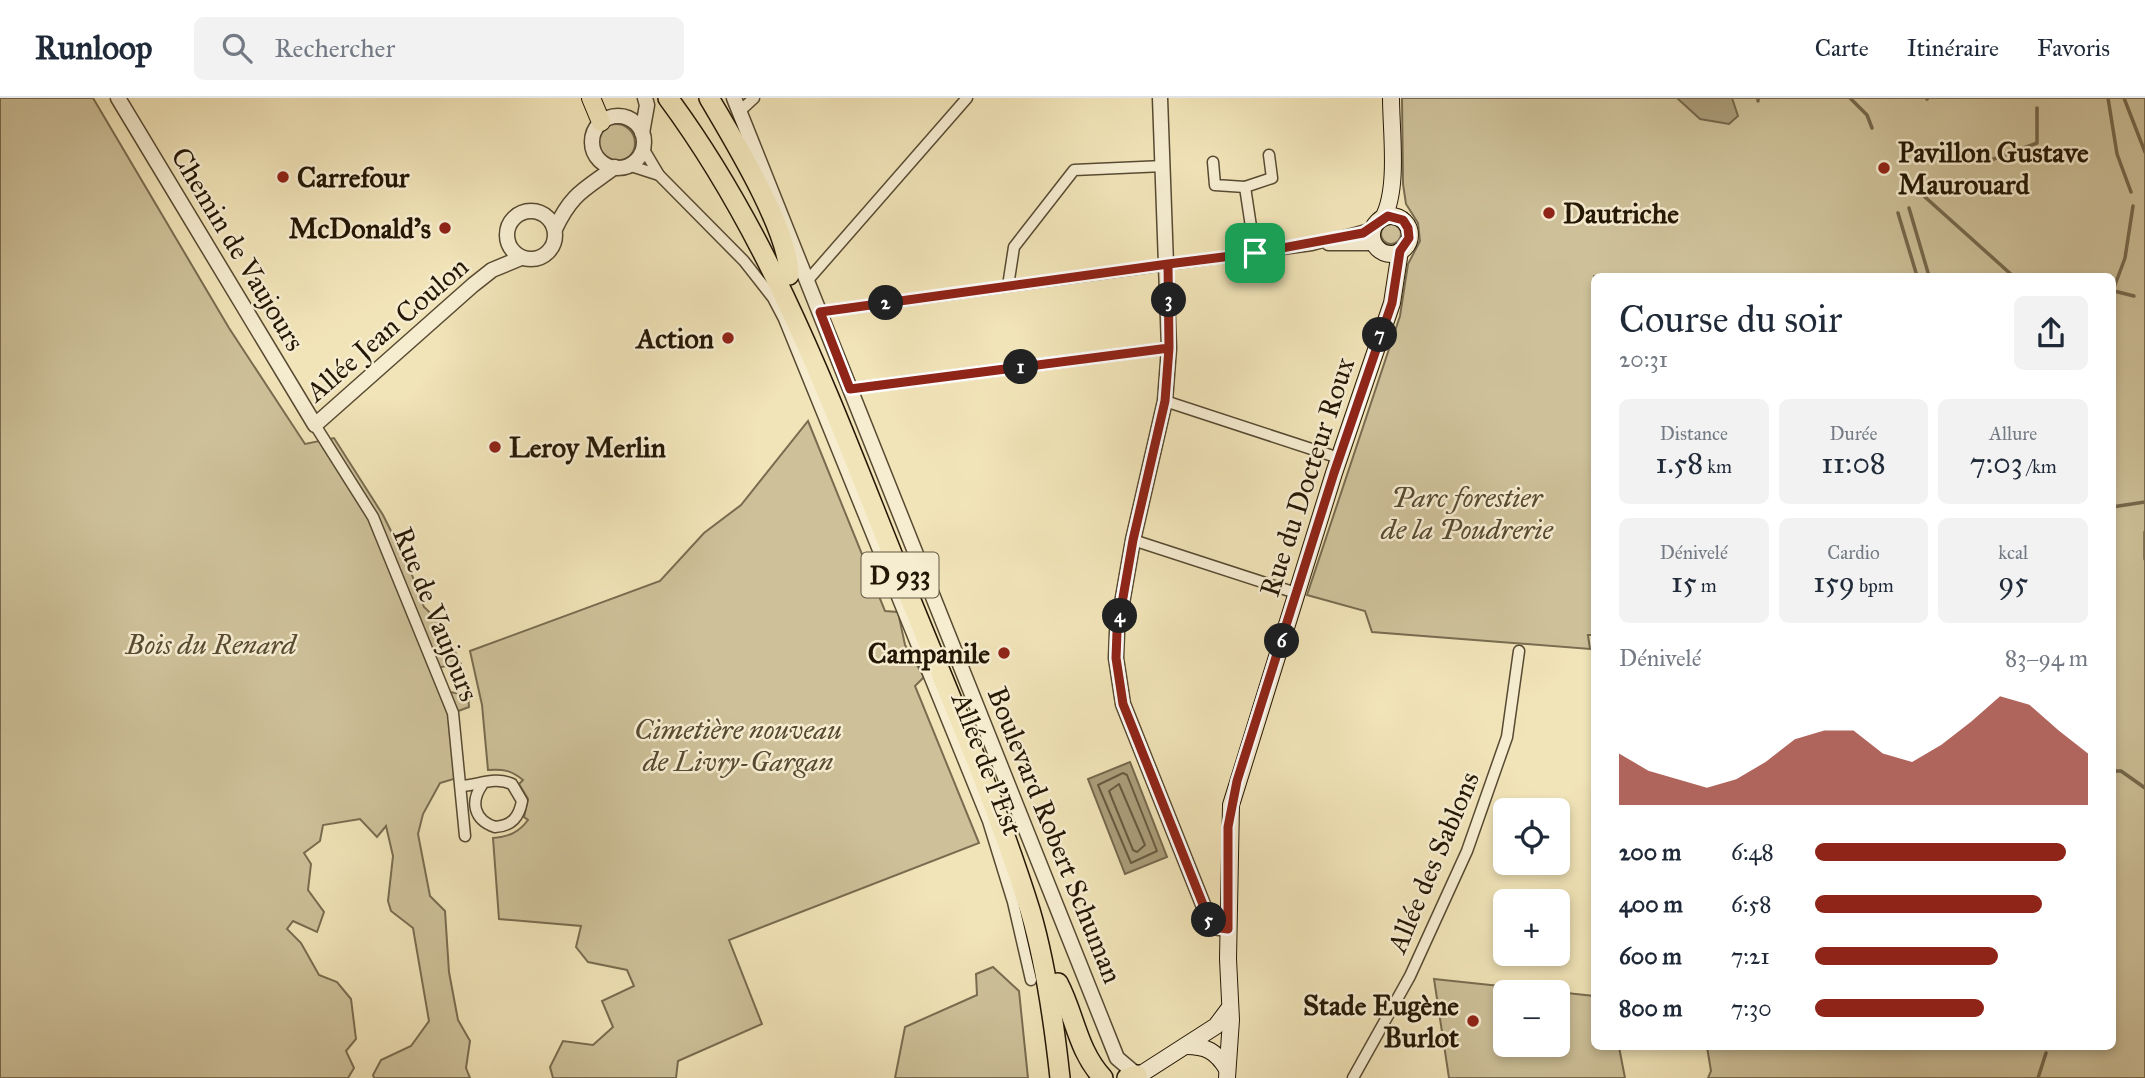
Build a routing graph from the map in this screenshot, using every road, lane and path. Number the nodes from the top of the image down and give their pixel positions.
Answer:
1 (118, 98) edge
2 (591, 98) edge
3 (645, 98) edge
4 (668, 98) edge
5 (681, 98) edge
6 (709, 98) edge
7 (754, 98) edge
8 (967, 98) edge
9 (1160, 98) edge
10 (1391, 98) edge
11 (737, 104) edge
12 (624, 117) junction
13 (601, 122) junction
14 (642, 140) junction
15 (1269, 155) dead end
16 (596, 156) junction
17 (1213, 162) dead end
18 (622, 166) junction
19 (1164, 166) junction
20 (1392, 172) junction
21 (659, 175) junction
22 (589, 182) junction
23 (1245, 187) junction
24 (565, 207) junction
25 (542, 213) junction
26 (1401, 219) junction
27 (555, 229) junction
28 (1378, 236) junction
29 (507, 242) junction
30 (1311, 245) junction
31 (1400, 251) junction
32 (1255, 253) junction
33 (522, 258) junction
34 (1168, 264) junction
35 (492, 270) junction
36 (798, 278) junction
37 (1008, 286) junction
38 (820, 312) junction
39 (1382, 330) junction
40 (1169, 348) junction
41 (850, 389) junction
42 (1165, 401) junction
43 (315, 425) junction
44 (1339, 458) junction
45 (1133, 540) junction
46 (1296, 593) junction
47 (1519, 651) dead end
48 (482, 785) junction
49 (461, 786) junction
50 (486, 824) junction
51 (1228, 929) junction
52 (1031, 980) dead end
53 (1058, 984) junction
54 (1228, 1010) junction
55 (1186, 1045) junction
56 (1227, 1073) edge
57 (1133, 1077) edge
58 (1060, 1078) edge
59 (1073, 1078) edge
60 (1103, 1078) edge
61 (1353, 1078) edge

1 - 43 street, Chemin de Vaujours
2 - 13 main road
3 - 12 street
3 - 14 street
4 - 58 highway, D 933
5 - 36 highway, D 933
6 - 36 highway
7 - 11 street
8 - 36 street
9 - 19 street
10 - 20 main road, Rue du Docteur Roux
11 - 36 street, Boulevard Robert Schuman
12 - 13 street
12 - 14 street
13 - 16 street
14 - 18 street
14 - 21 street, Allée de l'Est
15 - 23 street
16 - 18 street
16 - 22 street
17 - 23 street
18 - 21 street, Allée de l'Est
18 - 22 street
19 - 34 street
19 - 37 street
20 - 26 main road, Rue du Docteur Roux
20 - 28 main road, Rue du Docteur Roux
21 - 52 street, Allée de l'Est
22 - 24 street
23 - 32 street
24 - 25 street
24 - 27 street
25 - 27 street
25 - 29 street
26 - 28 main road
26 - 31 main road, Rue du Docteur Roux
27 - 33 street
28 - 30 street
28 - 30 street
28 - 31 main road
28 - 39 main road, Rue du Docteur Roux
29 - 33 street
29 - 35 street, Allée Jean Coulon
30 - 32 street
31 - 39 main road, Rue du Docteur Roux
32 - 34 street
33 - 35 street, Allée Jean Coulon
34 - 37 street
34 - 40 street
35 - 43 street, Allée Jean Coulon
36 - 38 street, Boulevard Robert Schuman
36 - 53 highway, D 933
37 - 38 street
38 - 41 street, Boulevard Robert Schuman
39 - 44 main road, Rue du Docteur Roux
40 - 41 street
40 - 42 street
41 - 57 street, Boulevard Robert Schuman
42 - 44 street
42 - 45 street
43 - 49 street, Rue de Vaujours
44 - 46 main road, Rue du Docteur Roux
45 - 46 street
45 - 51 street
46 - 51 main road, Rue du Docteur Roux
47 - 61 street, Allée des Sablons
48 - 49 street
48 - 50 street
48 - 50 street
49 - 50 street, Rue de Vaujours
51 - 54 main road, Rue du Docteur Roux
53 - 59 highway, D 933
53 - 60 highway
54 - 55 main road
54 - 56 main road, Rue du Docteur Roux
55 - 56 main road
55 - 57 main road

